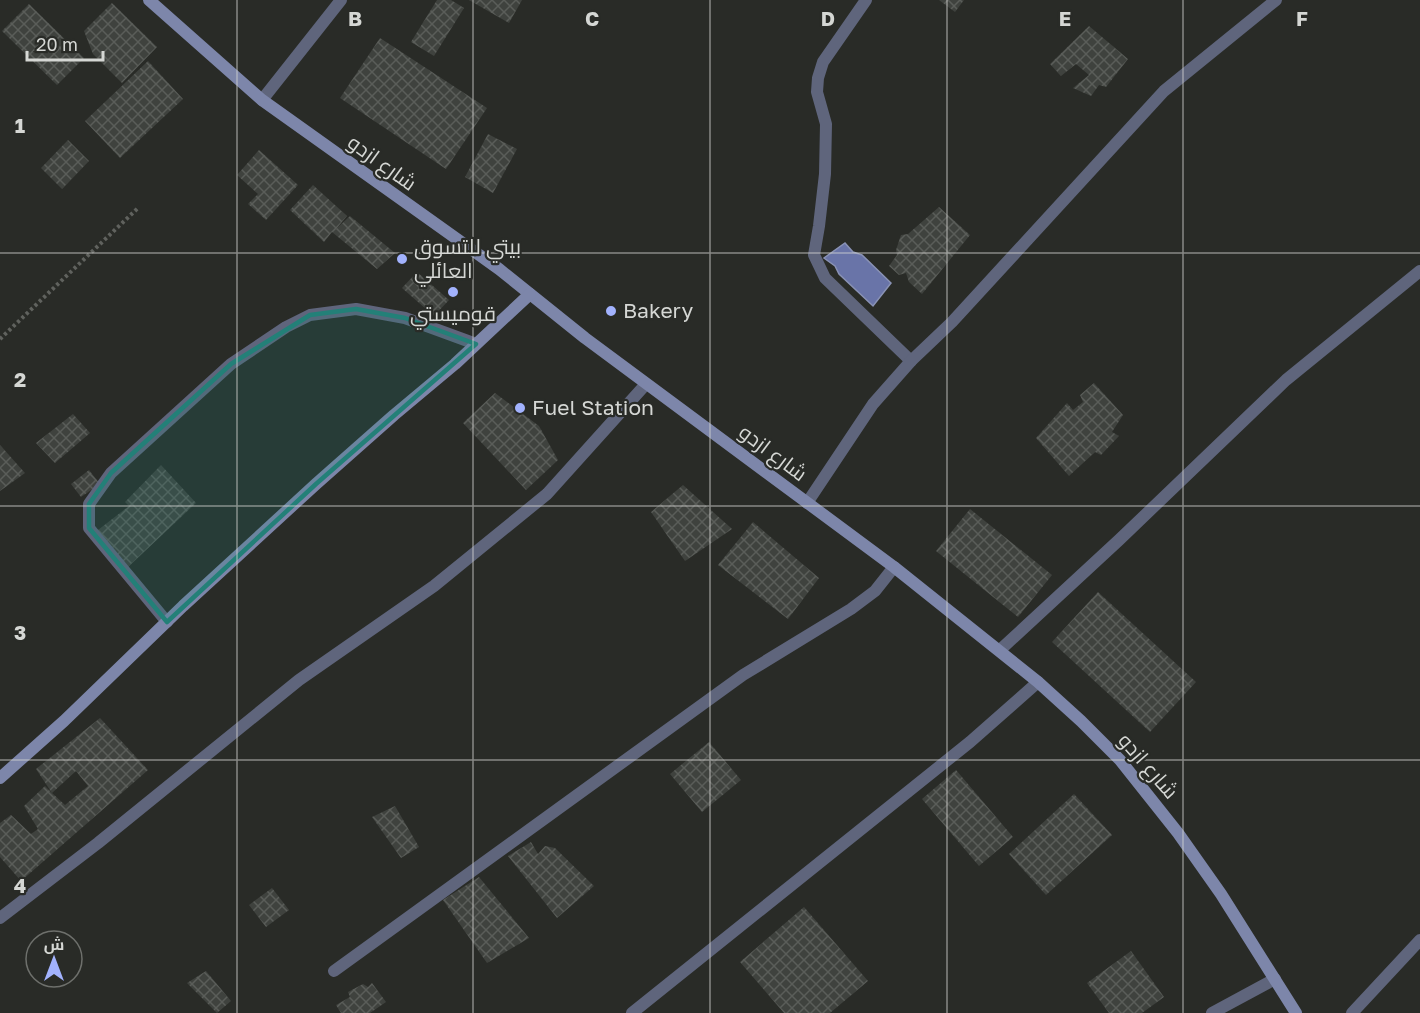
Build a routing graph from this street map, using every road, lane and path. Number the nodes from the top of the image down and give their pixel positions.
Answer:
1 (149, 0) edge
2 (341, 0) edge
3 (866, 0) edge
4 (1276, 0) edge
5 (262, 100) junction
6 (138, 208) dead end
7 (1420, 271) edge
8 (530, 294) junction
9 (0, 339) edge
10 (476, 344) junction
11 (911, 361) junction
12 (646, 384) junction
13 (807, 503) junction
14 (894, 567) junction
15 (167, 622) junction
16 (1000, 650) junction
17 (1038, 682) junction
18 (0, 778) edge
19 (0, 918) edge
20 (1420, 940) edge
21 (334, 971) dead end
22 (1275, 979) junction
23 (632, 1013) edge
24 (1212, 1013) edge
25 (1296, 1013) edge
26 (1352, 1013) edge

1 - 5 street, شارع ازدو
2 - 5 street
3 - 11 street
4 - 11 street
5 - 8 street, شارع ازدو
6 - 9 path
7 - 16 street
8 - 10 street
8 - 12 street, شارع ازدو
10 - 15 street
10 - 15 street
11 - 13 street
12 - 13 street, شارع ازدو
12 - 19 street
13 - 14 street, شارع ازدو
14 - 16 street, شارع ازدو
14 - 21 street
15 - 18 street
16 - 17 street, شارع ازدو
17 - 22 street, شارع ازدو
17 - 23 street
20 - 26 street
22 - 24 street
22 - 25 street, شارع ازدو

